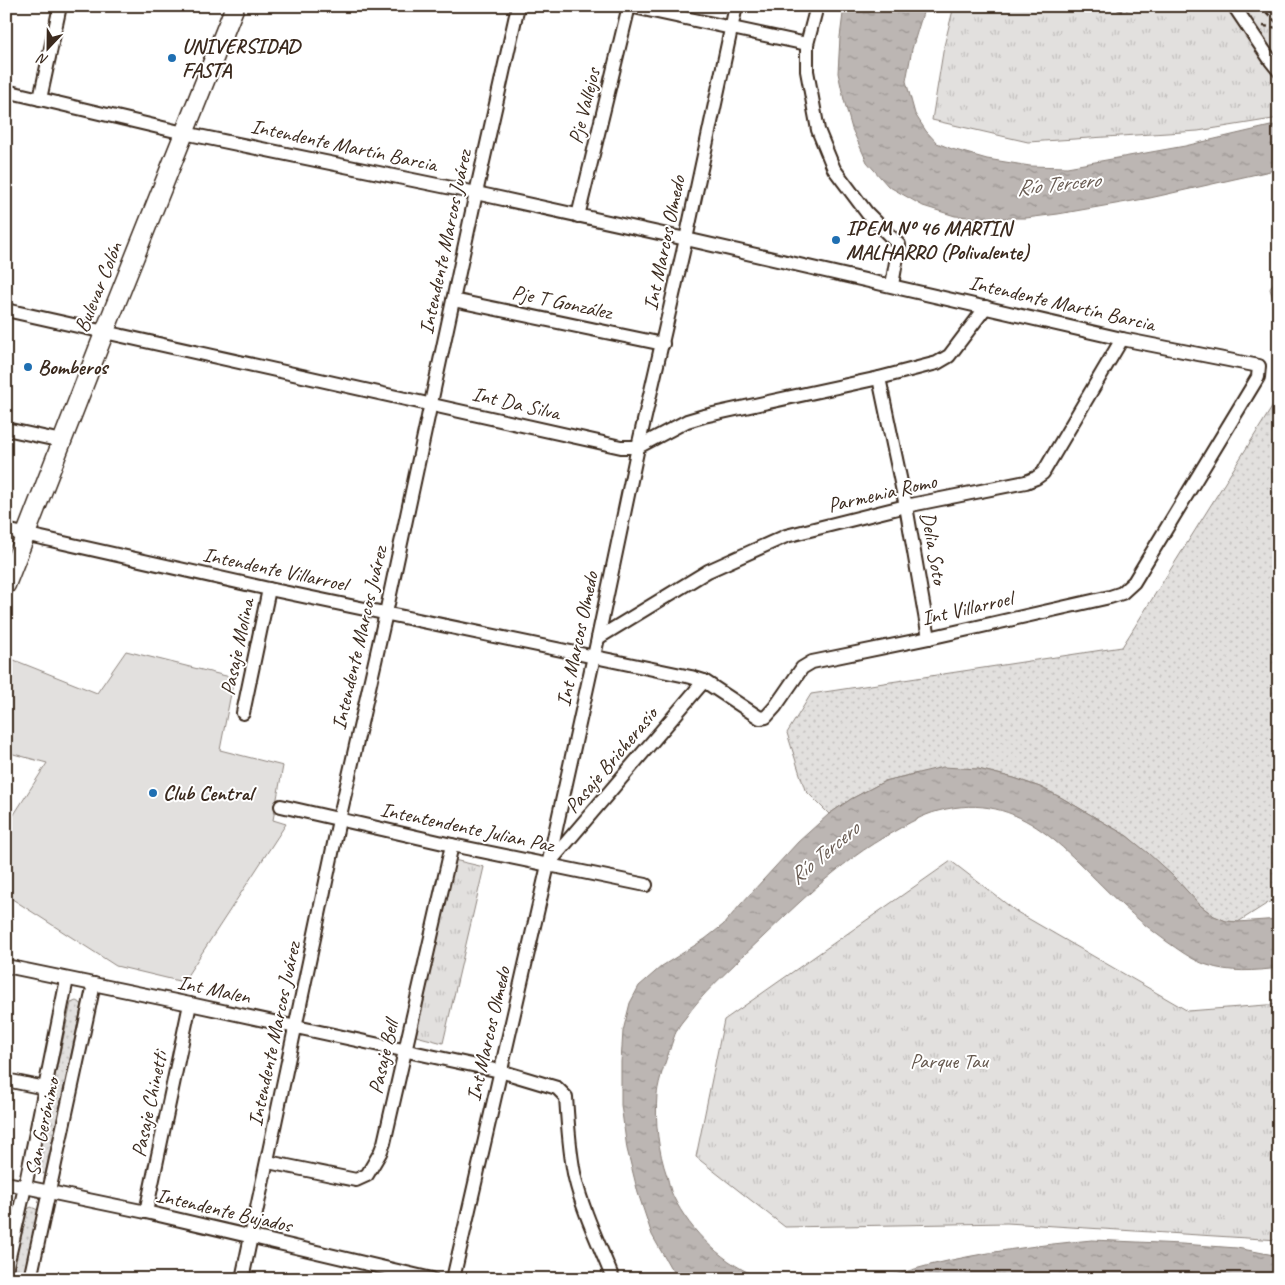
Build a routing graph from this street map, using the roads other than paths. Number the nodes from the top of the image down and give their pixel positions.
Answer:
1 (60, 6) edge
2 (234, 6) edge
3 (518, 6) edge
4 (629, 6) edge
5 (736, 6) edge
6 (817, 6) edge
7 (1234, 6) edge
8 (731, 28) junction
9 (806, 44) junction
10 (1279, 71) edge
11 (6, 91) edge
12 (40, 99) junction
13 (184, 133) junction
14 (476, 193) junction
15 (578, 216) junction
16 (686, 239) junction
17 (892, 285) junction
18 (453, 300) junction
19 (986, 307) junction
20 (6, 310) edge
21 (105, 332) junction
22 (1122, 339) junction
23 (662, 344) junction
24 (1259, 366) joint
25 (879, 378) junction
26 (431, 404) junction
27 (6, 429) edge
28 (62, 441) junction
29 (638, 447) junction
30 (906, 506) junction
31 (6, 530) edge
32 (26, 534) junction
33 (6, 585) edge
34 (270, 589) junction
35 (386, 613) junction
36 (598, 638) junction
37 (929, 638) junction
38 (594, 656) junction
39 (704, 681) junction
40 (243, 713) dead end
41 (280, 806) dead end
42 (339, 820) junction
43 (452, 845) junction
44 (548, 865) junction
45 (646, 885) dead end
46 (6, 966) edge
47 (67, 979) junction
48 (94, 984) junction
49 (190, 1004) junction
50 (295, 1027) junction
51 (404, 1051) junction
52 (500, 1071) junction
53 (6, 1080) edge
54 (45, 1088) junction
55 (268, 1162) junction
56 (6, 1183) edge
57 (25, 1187) junction
58 (48, 1192) junction
59 (146, 1212) junction
60 (251, 1236) junction
61 (6, 1270) edge
62 (30, 1279) edge
63 (242, 1279) edge
64 (432, 1279) edge
65 (453, 1279) edge
66 (613, 1279) edge

1 - 12 street
2 - 13 main road, Bulevar Colón
3 - 14 street, Intendente Marcos Juárez
4 - 8 street
4 - 15 street, Pje Vallejos
5 - 8 street, Int Marcos Olmedo
6 - 9 street
7 - 10 street
8 - 9 street
8 - 16 street, Int Marcos Olmedo
9 - 17 street
11 - 12 street, Intendente Martín Barcia
12 - 13 street, Intendente Martín Barcia
13 - 14 street, Intendente Martín Barcia
13 - 21 main road, Bulevar Colón
14 - 15 street, Intendente Martín Barcia
14 - 18 street, Intendente Marcos Juárez
15 - 16 street, Intendente Martín Barcia
16 - 17 street, Intendente Martín Barcia
16 - 23 street, Int Marcos Olmedo
17 - 19 street, Intendente Martín Barcia
18 - 23 street, Pje T González
18 - 26 street, Intendente Marcos Juárez
19 - 22 street, Intendente Martín Barcia
19 - 25 street
20 - 21 street, Int Da Silva
21 - 26 street, Int Da Silva
21 - 28 main road, Bulevar Colón
22 - 24 street, Intendente Martín Barcia
22 - 30 street, Parmenia Romo
23 - 29 street, Int Marcos Olmedo
24 - 37 street, Int Villarroel
25 - 29 street
25 - 30 street, Delia Soto
26 - 29 street, Int Da Silva
26 - 35 street, Intendente Marcos Juárez
27 - 28 street
28 - 32 main road, Bulevar Colón
29 - 36 street, Int Marcos Olmedo
30 - 36 street, Parmenia Romo
30 - 37 street, Delia Soto
31 - 32 street, Intendente Villarroel
32 - 33 main road, Bulevar Colón
32 - 34 street, Intendente Villarroel
34 - 35 street, Intendente Villarroel
34 - 40 street, Pasaje Molina
35 - 38 street, Intendente Villarroel
35 - 42 street, Intendente Marcos Juárez
36 - 38 street, Int Marcos Olmedo
37 - 39 street, Int Villarroel
38 - 39 street, Int Villarroel
38 - 44 street, Int Marcos Olmedo
39 - 44 street, Pasaje Bricherasio
41 - 42 street, Intentendente Julian Paz
42 - 43 street, Intentendente Julian Paz
42 - 50 street, Intendente Marcos Juárez
43 - 44 street, Intentendente Julian Paz
43 - 51 street, Pasaje Bell
44 - 45 street, Intentendente Julian Paz
44 - 52 street, Int Marcos Olmedo
46 - 47 street, Int Malen
47 - 48 street, Int Malen
47 - 54 street, San Gerónimo
48 - 49 street, Int Malen
48 - 58 street, San Gerónimo
49 - 50 street, Int Malen
49 - 59 street, Pasaje Chinetti
50 - 51 street, Int Malen
50 - 55 street, Intendente Marcos Juárez
51 - 52 street, Int Malen
51 - 55 street, Pasaje Bell
52 - 65 street, Int Marcos Olmedo
52 - 66 street, Int Malen
53 - 54 street
54 - 57 street, San Gerónimo
55 - 60 street, Intendente Marcos Juárez
56 - 57 street, Intendente Bujados
57 - 58 street, Intendente Bujados
57 - 61 street, San Gerónimo
58 - 59 street, Intendente Bujados
58 - 62 street, San Gerónimo
59 - 60 street, Intendente Bujados
60 - 63 street, Intendente Marcos Juárez
60 - 64 street, Intendente Bujados

